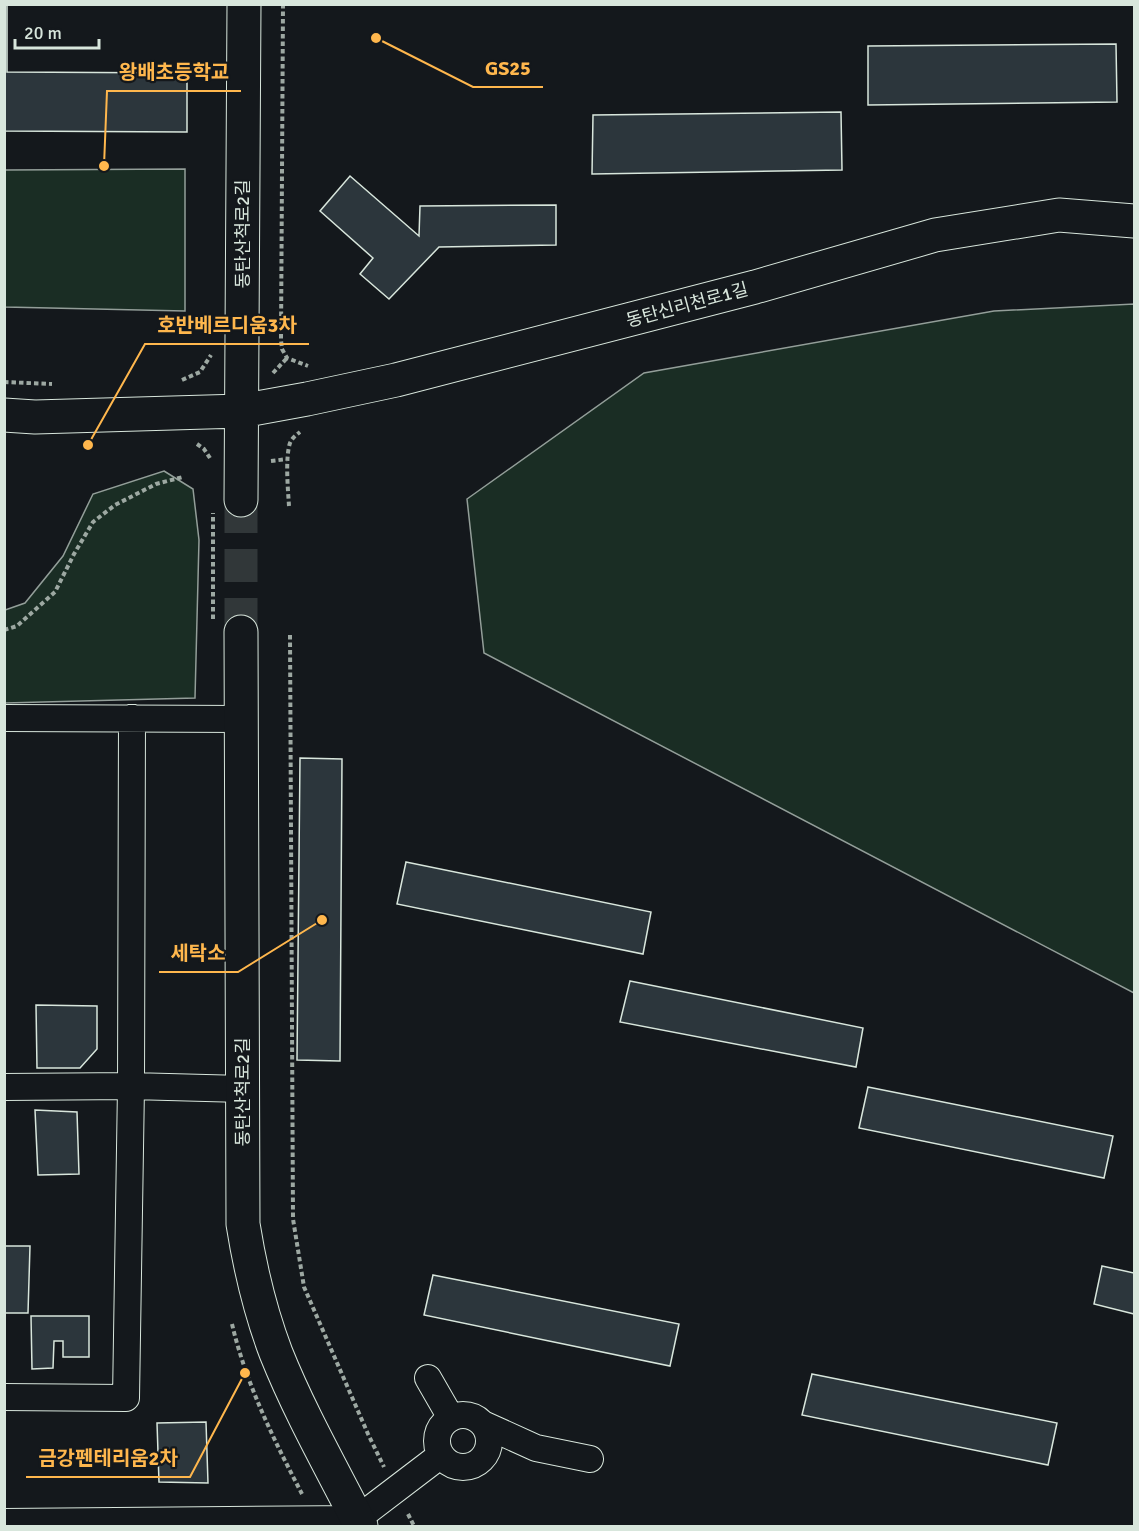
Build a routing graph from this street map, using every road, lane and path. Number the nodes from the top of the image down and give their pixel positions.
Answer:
1 (244, 4) edge
2 (283, 4) edge
3 (1134, 221) edge
4 (211, 354) dead end
5 (309, 366) dead end
6 (177, 381) dead end
7 (4, 382) edge
8 (56, 384) dead end
9 (241, 411) junction
10 (4, 415) edge
11 (306, 429) dead end
12 (189, 442) dead end
13 (211, 459) dead end
14 (183, 477) dead end
15 (227, 502) joint
16 (289, 506) dead end
17 (227, 628) joint
18 (4, 630) edge
19 (290, 635) dead end
20 (4, 718) edge
21 (132, 718) junction
22 (242, 719) junction
23 (131, 1086) junction
24 (4, 1087) edge
25 (243, 1089) junction
26 (231, 1321) dead end
27 (428, 1378) dead end
28 (4, 1397) edge
29 (451, 1418) junction
30 (483, 1424) junction
31 (536, 1448) junction
32 (441, 1455) junction
33 (484, 1456) junction
34 (590, 1459) dead end
35 (396, 1490) junction
36 (316, 1520) junction
37 (4, 1522) edge
38 (359, 1523) edge
39 (414, 1527) edge

1 - 9 street, 동탄산척로2길
2 - 5 path
3 - 9 street, 동탄신리천로1길
4 - 6 path
7 - 8 path
9 - 10 street, 동탄신리천로1길
9 - 15 street, 동탄산척로2길
11 - 16 path
12 - 13 path
14 - 18 path
15 - 17 path
17 - 22 street, 동탄산척로2길
19 - 35 path
20 - 21 street
21 - 22 street
21 - 23 street
22 - 25 street, 동탄산척로2길
23 - 24 street
23 - 25 street
23 - 28 street
25 - 38 street, 동탄산척로2길
26 - 36 path
27 - 29 street
29 - 30 street
29 - 32 street
30 - 31 street
30 - 33 street
31 - 33 street
31 - 34 street
32 - 33 street
32 - 35 street
35 - 38 street
35 - 39 path
36 - 37 street
36 - 38 street

